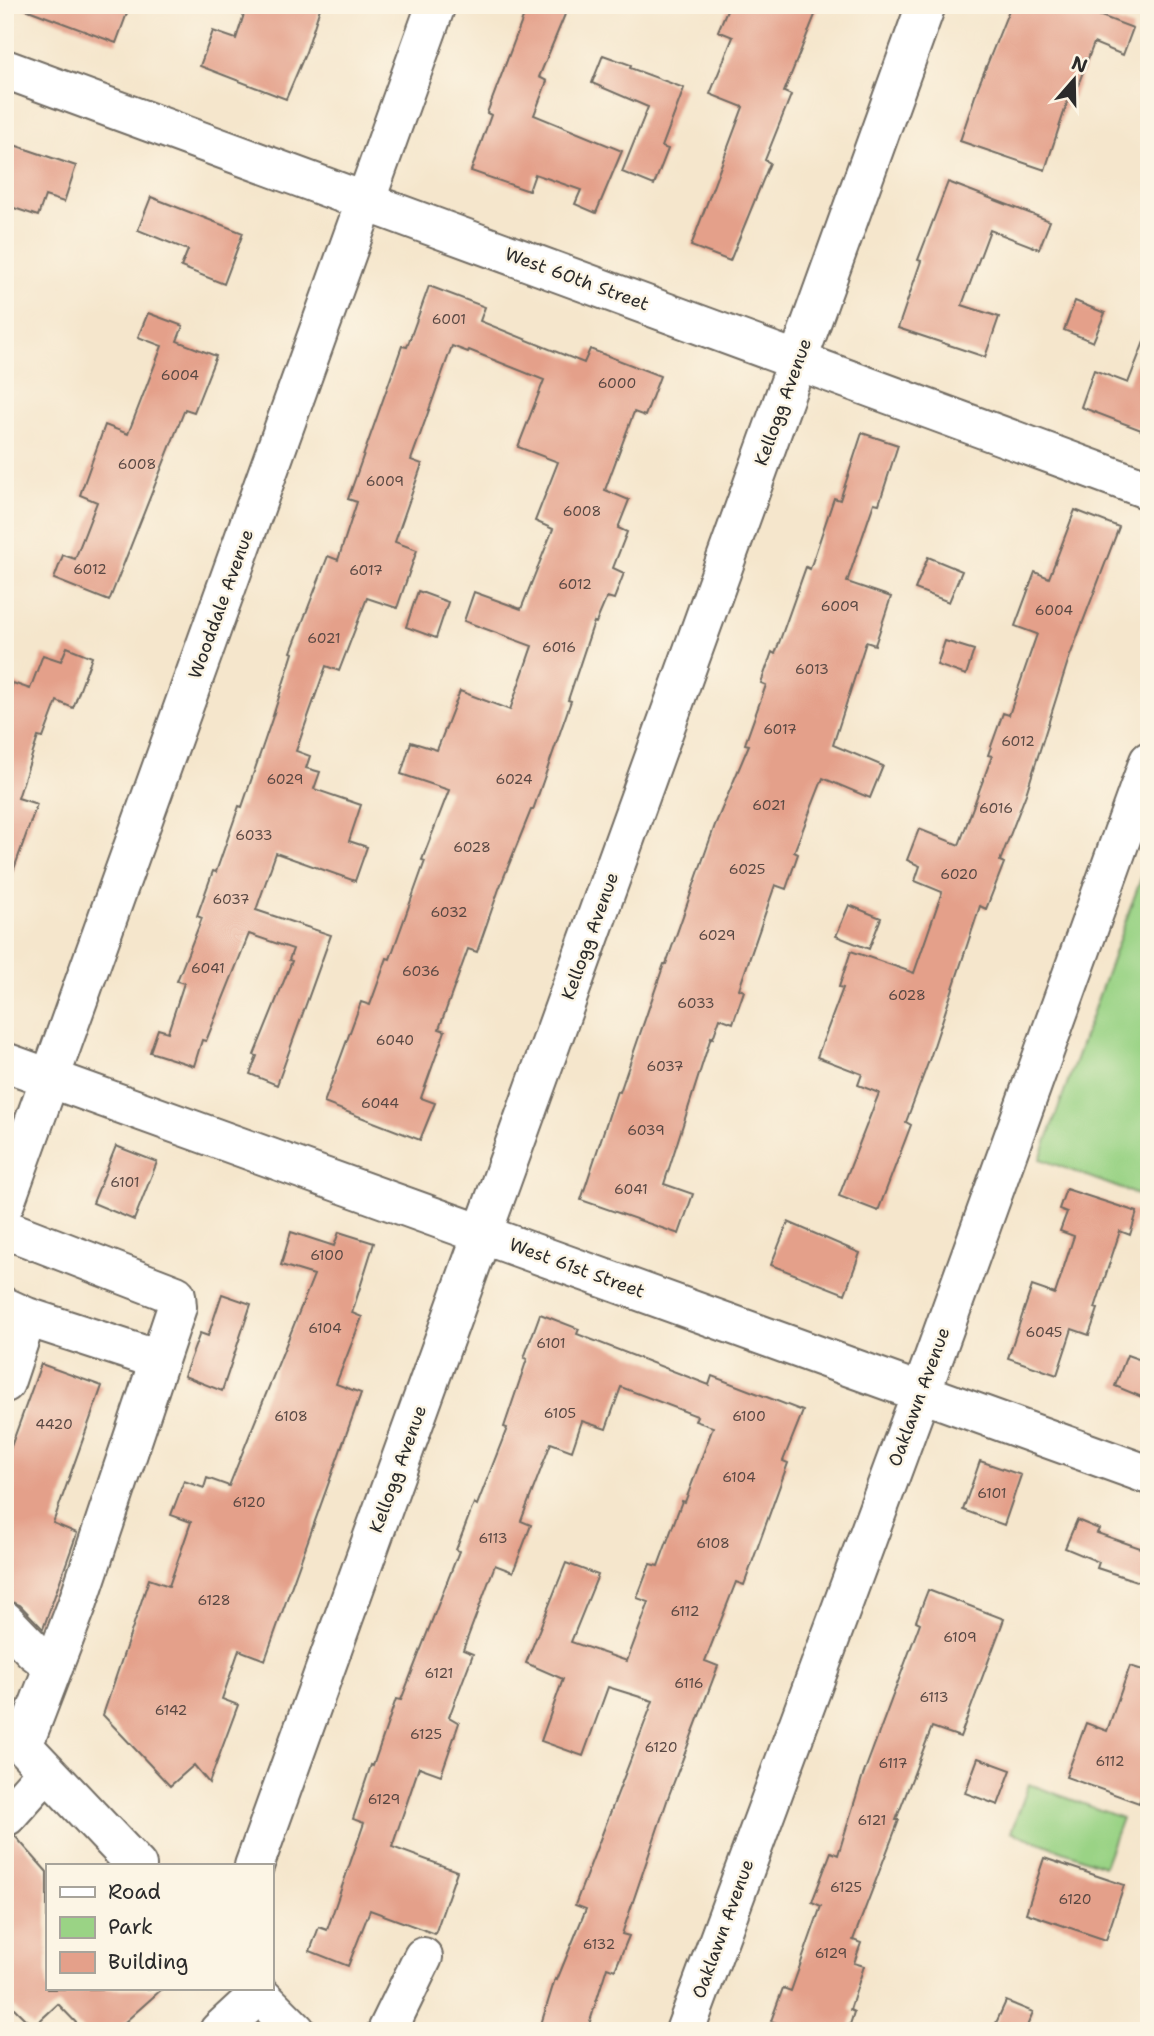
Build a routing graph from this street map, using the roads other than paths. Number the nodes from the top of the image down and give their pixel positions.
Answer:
1 (436, 5) edge
2 (926, 5) edge
3 (5, 69) edge
4 (366, 201) junction
5 (798, 360) junction
6 (1149, 490) edge
7 (1149, 761) edge
8 (5, 1062) edge
9 (51, 1077) junction
10 (5, 1203) edge
11 (5, 1229) edge
12 (483, 1234) junction
13 (16, 1312) edge
14 (159, 1360) junction
15 (5, 1383) edge
16 (921, 1393) junction
17 (1149, 1475) edge
18 (5, 1621) edge
19 (54, 1666) junction
20 (25, 1748) edge
21 (8, 1816) dead end
22 (135, 1864) edge
23 (255, 1864) edge
24 (423, 1957) dead end
25 (257, 1991) edge
26 (219, 2031) edge
27 (296, 2031) edge
28 (387, 2031) edge
29 (685, 2031) edge

1 - 4 street, Wooddale Avenue
2 - 5 street, Kellogg Avenue
3 - 4 street, West 60th Street
4 - 5 street, West 60th Street
4 - 9 street, Wooddale Avenue
5 - 6 street, West 60th Street
5 - 12 street, Kellogg Avenue
7 - 16 street, Oaklawn Avenue
8 - 9 street, West 61st Street
9 - 10 street, Wooddale Avenue
9 - 12 street, West 61st Street
11 - 14 street
12 - 16 street, West 61st Street
12 - 23 street, Kellogg Avenue
13 - 14 street
13 - 15 street
14 - 19 street
16 - 17 street, West 61st Street
16 - 29 street, Oaklawn Avenue
18 - 19 street
19 - 20 street
20 - 21 street
20 - 22 street
24 - 28 street
25 - 26 street
25 - 27 street

